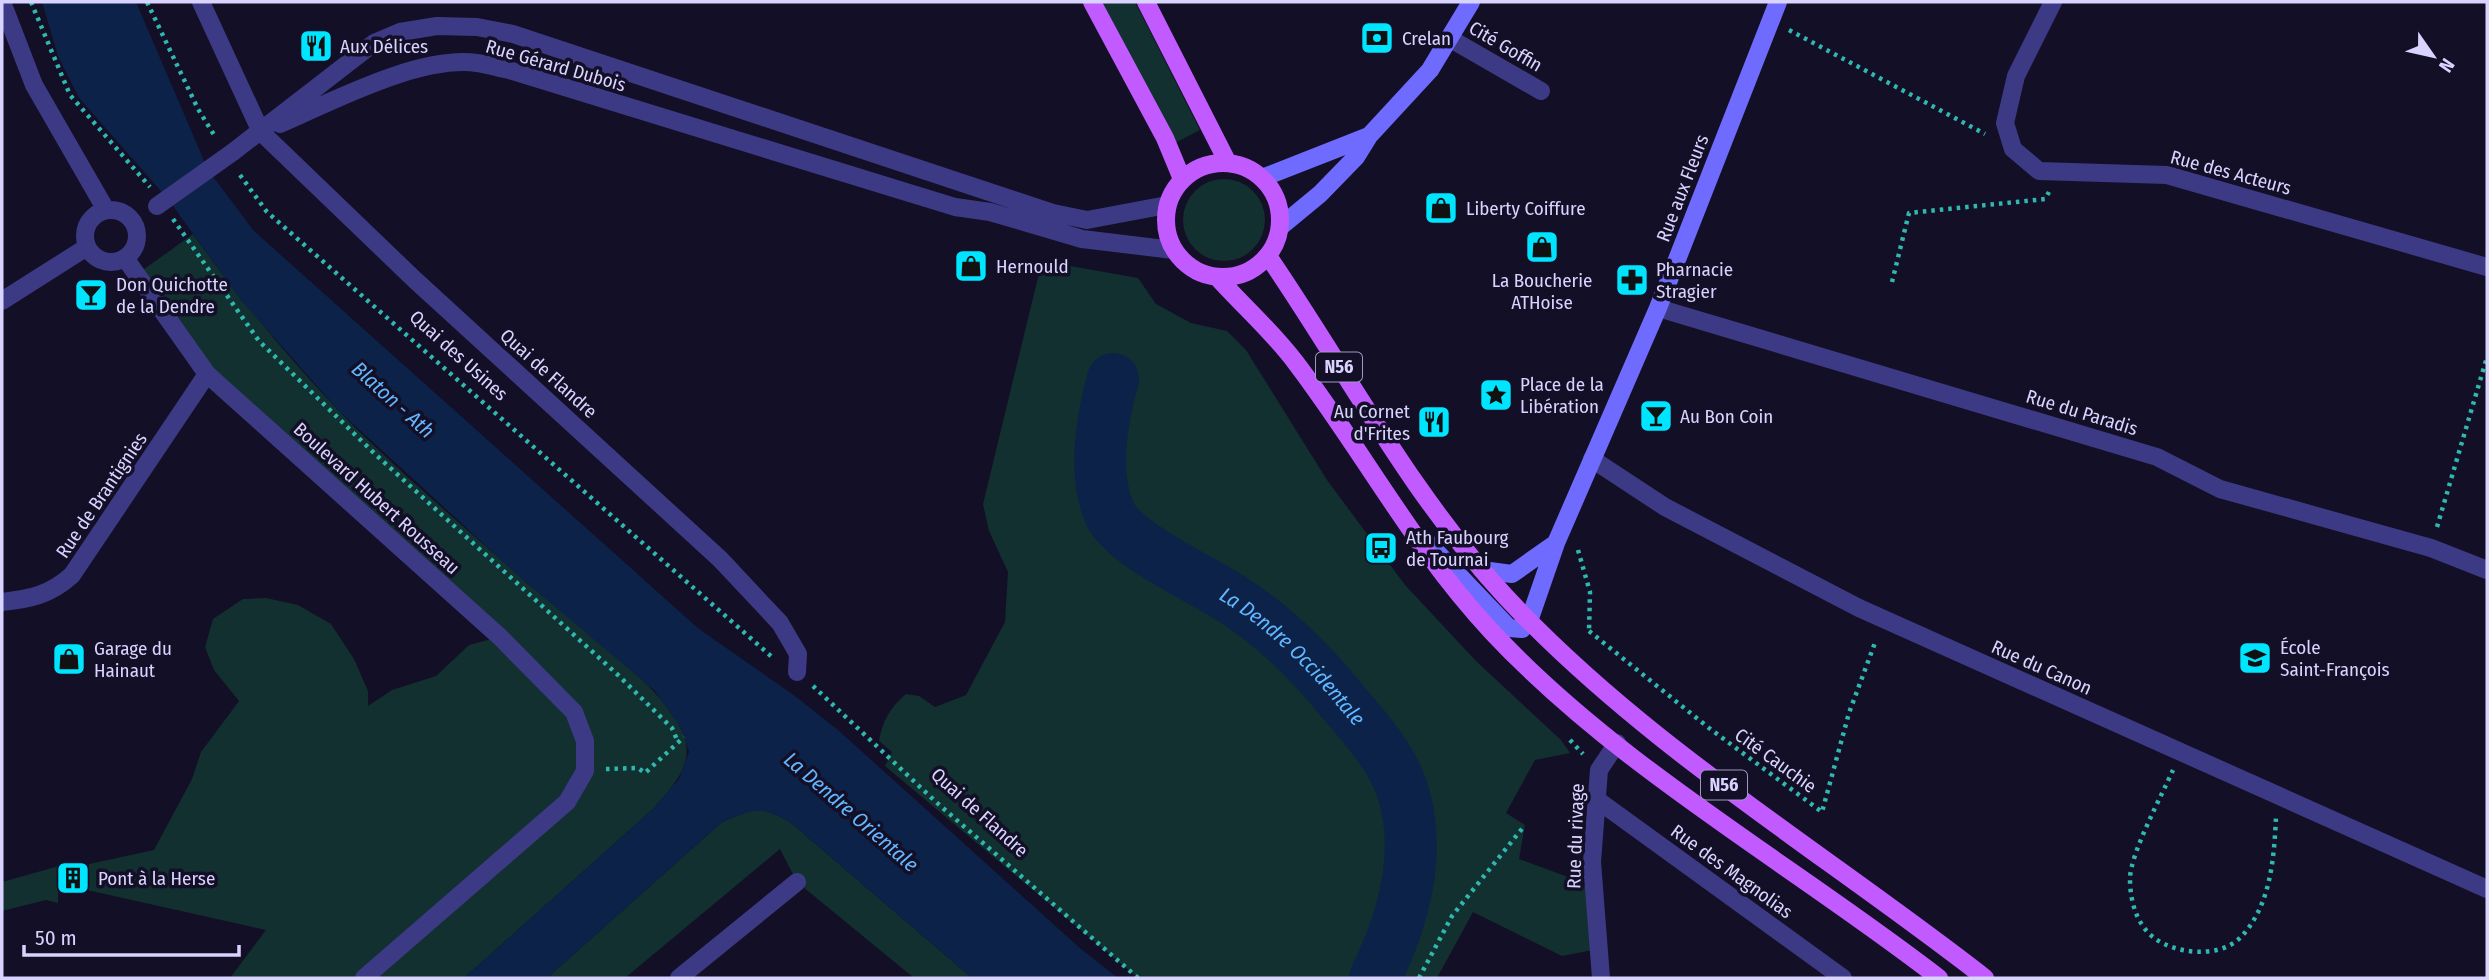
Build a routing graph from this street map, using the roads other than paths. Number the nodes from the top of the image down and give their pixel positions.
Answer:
1 (2, 2) edge
2 (201, 2) edge
3 (1092, 2) edge
4 (1146, 2) edge
5 (1471, 2) edge
6 (1778, 2) edge
7 (2053, 2) edge
8 (1449, 38) junction
9 (1541, 91) dead end
10 (261, 132) junction
11 (1369, 136) junction
12 (1228, 163) junction
13 (1262, 178) junction
14 (1182, 179) junction
15 (1167, 205) junction
16 (106, 210) junction
17 (134, 222) junction
18 (1280, 227) junction
19 (87, 247) junction
20 (1173, 250) junction
21 (1268, 256) junction
22 (125, 258) junction
23 (2487, 267) edge
24 (1217, 277) junction
25 (2, 301) edge
26 (1658, 308) junction
27 (208, 374) junction
28 (1592, 459) junction
29 (1396, 509) junction
30 (1556, 543) junction
31 (1482, 570) junction
32 (2487, 570) edge
33 (2, 602) edge
34 (1529, 621) junction
35 (797, 672) road end
36 (1617, 743) junction
37 (1596, 799) junction
38 (797, 882) dead end
39 (2487, 889) edge
40 (686, 973) edge
41 (364, 978) edge
42 (707, 978) edge
43 (1601, 978) edge
44 (1843, 978) edge
45 (1939, 978) edge
46 (1985, 978) edge

1 - 16 street
2 - 10 street
3 - 14 main road
4 - 12 main road
5 - 8 main road
6 - 26 main road, Rue aux Fleurs
7 - 23 street, Rue des Acteurs
8 - 9 street, Cité Goffin
8 - 11 main road
10 - 15 street, Rue Gérard Dubois
10 - 17 street, bridge
10 - 20 street, Rue Gérard Dubois
10 - 35 street, Quai de Flandre
11 - 13 main road
11 - 18 main road
12 - 13 main road
12 - 14 main road
13 - 18 main road
14 - 15 main road
15 - 20 main road
16 - 17 street
16 - 19 street
17 - 22 street
18 - 21 main road
19 - 22 street
19 - 25 street
20 - 24 main road
21 - 24 main road
21 - 31 main road, N56
22 - 27 street, Boulevard Hubert Rousseau
24 - 29 main road, N56
26 - 28 main road, Rue aux Fleurs
26 - 32 street, Rue du Paradis
27 - 33 street, Rue de Brantignies
27 - 41 street, Boulevard Hubert Rousseau
28 - 30 main road, Rue aux Fleurs
28 - 39 street, Rue du Canon
29 - 34 main road
29 - 36 main road, N56
30 - 31 main road
30 - 34 main road, Rue aux Fleurs
31 - 34 main road, N56
34 - 46 main road, N56
36 - 37 street, Rue du rivage
36 - 45 main road, N56
37 - 43 street, Rue du rivage
37 - 44 street, Rue des Magnolias
38 - 40 street
40 - 42 street

